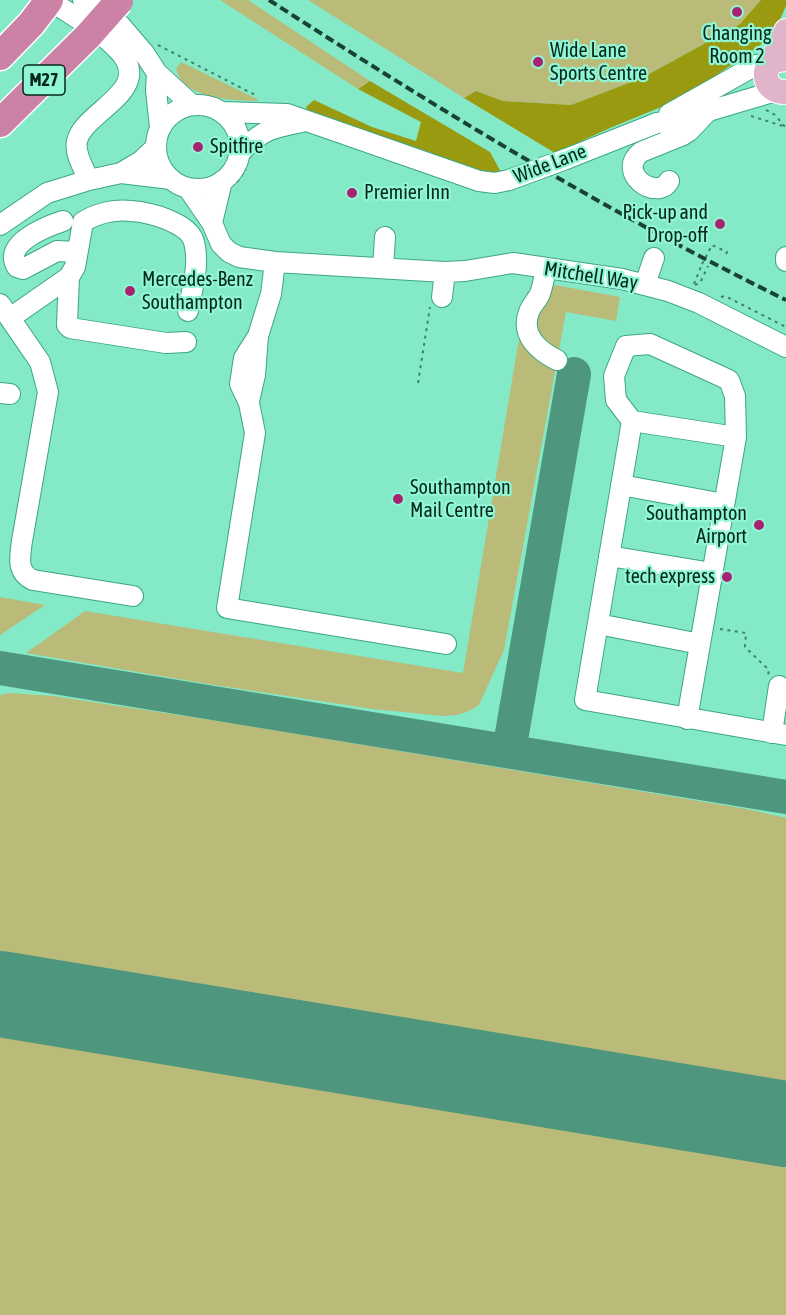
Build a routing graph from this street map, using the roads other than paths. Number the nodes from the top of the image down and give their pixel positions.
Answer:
1 (83, 0) edge
2 (95, 0) edge
3 (119, 0) edge
4 (40, 2) edge
5 (786, 31) edge
6 (81, 32) junction
7 (0, 41) edge
8 (0, 56) edge
9 (776, 61) edge
10 (157, 73) junction
11 (778, 97) edge
12 (192, 105) junction
13 (0, 109) edge
14 (222, 112) junction
15 (707, 112) junction
16 (304, 122) junction
17 (0, 123) edge
18 (657, 123) junction
19 (158, 137) junction
20 (239, 154) junction
21 (122, 173) junction
22 (89, 180) junction
23 (222, 181) junction
24 (669, 181) dead end
25 (180, 183) junction
26 (63, 221) dead end
27 (212, 223) junction
28 (0, 225) edge
29 (385, 237) dead end
30 (77, 252) junction
31 (654, 258) dead end
32 (275, 262) junction
33 (383, 268) junction
34 (546, 268) junction
35 (445, 272) junction
36 (69, 277) junction
37 (645, 284) junction
38 (436, 301) road end
39 (5, 311) edge
40 (189, 311) dead end
41 (186, 342) dead end
42 (786, 347) edge
43 (558, 360) dead end
44 (632, 421) junction
45 (736, 437) junction
46 (621, 485) junction
47 (724, 504) junction
48 (609, 556) junction
49 (712, 573) junction
50 (133, 596) dead end
51 (598, 624) junction
52 (446, 644) dead end
53 (700, 644) junction
54 (773, 681) road end
55 (687, 718) junction
56 (779, 734) edge

1 - 10 street
2 - 6 highway, M27
3 - 6 highway, M27, bridge
4 - 7 highway
4 - 8 highway, M27
4 - 22 street
5 - 9 main road
6 - 13 highway, M27
6 - 17 highway, M27
9 - 11 main road
9 - 18 street, Wide Lane
10 - 12 street
10 - 19 street
11 - 15 street, Wide Lane
12 - 14 street
12 - 19 street
14 - 16 street, Wide Lane
14 - 20 street
15 - 18 street, Wide Lane
15 - 24 street
16 - 18 street, Wide Lane, bridge
16 - 20 street
19 - 21 street
19 - 25 street
20 - 23 street
21 - 22 street
21 - 25 street
22 - 28 street
23 - 25 street
23 - 27 street
25 - 27 street, Mitchell Way
26 - 30 street
27 - 32 street, Mitchell Way
29 - 33 street
30 - 36 street
30 - 40 street
31 - 37 street
32 - 33 street, Mitchell Way
32 - 52 street
33 - 35 street, Mitchell Way
34 - 35 street, Mitchell Way
34 - 37 street, Mitchell Way
34 - 43 street
35 - 38 street
36 - 39 street
36 - 41 street
37 - 42 street, Mitchell Way
39 - 50 street
44 - 45 street
44 - 45 street
44 - 46 street
45 - 47 street
46 - 47 street
46 - 48 street
47 - 49 street
48 - 49 street
48 - 51 street
49 - 53 street
51 - 53 street
51 - 55 street
53 - 55 street
54 - 56 street
55 - 56 street

